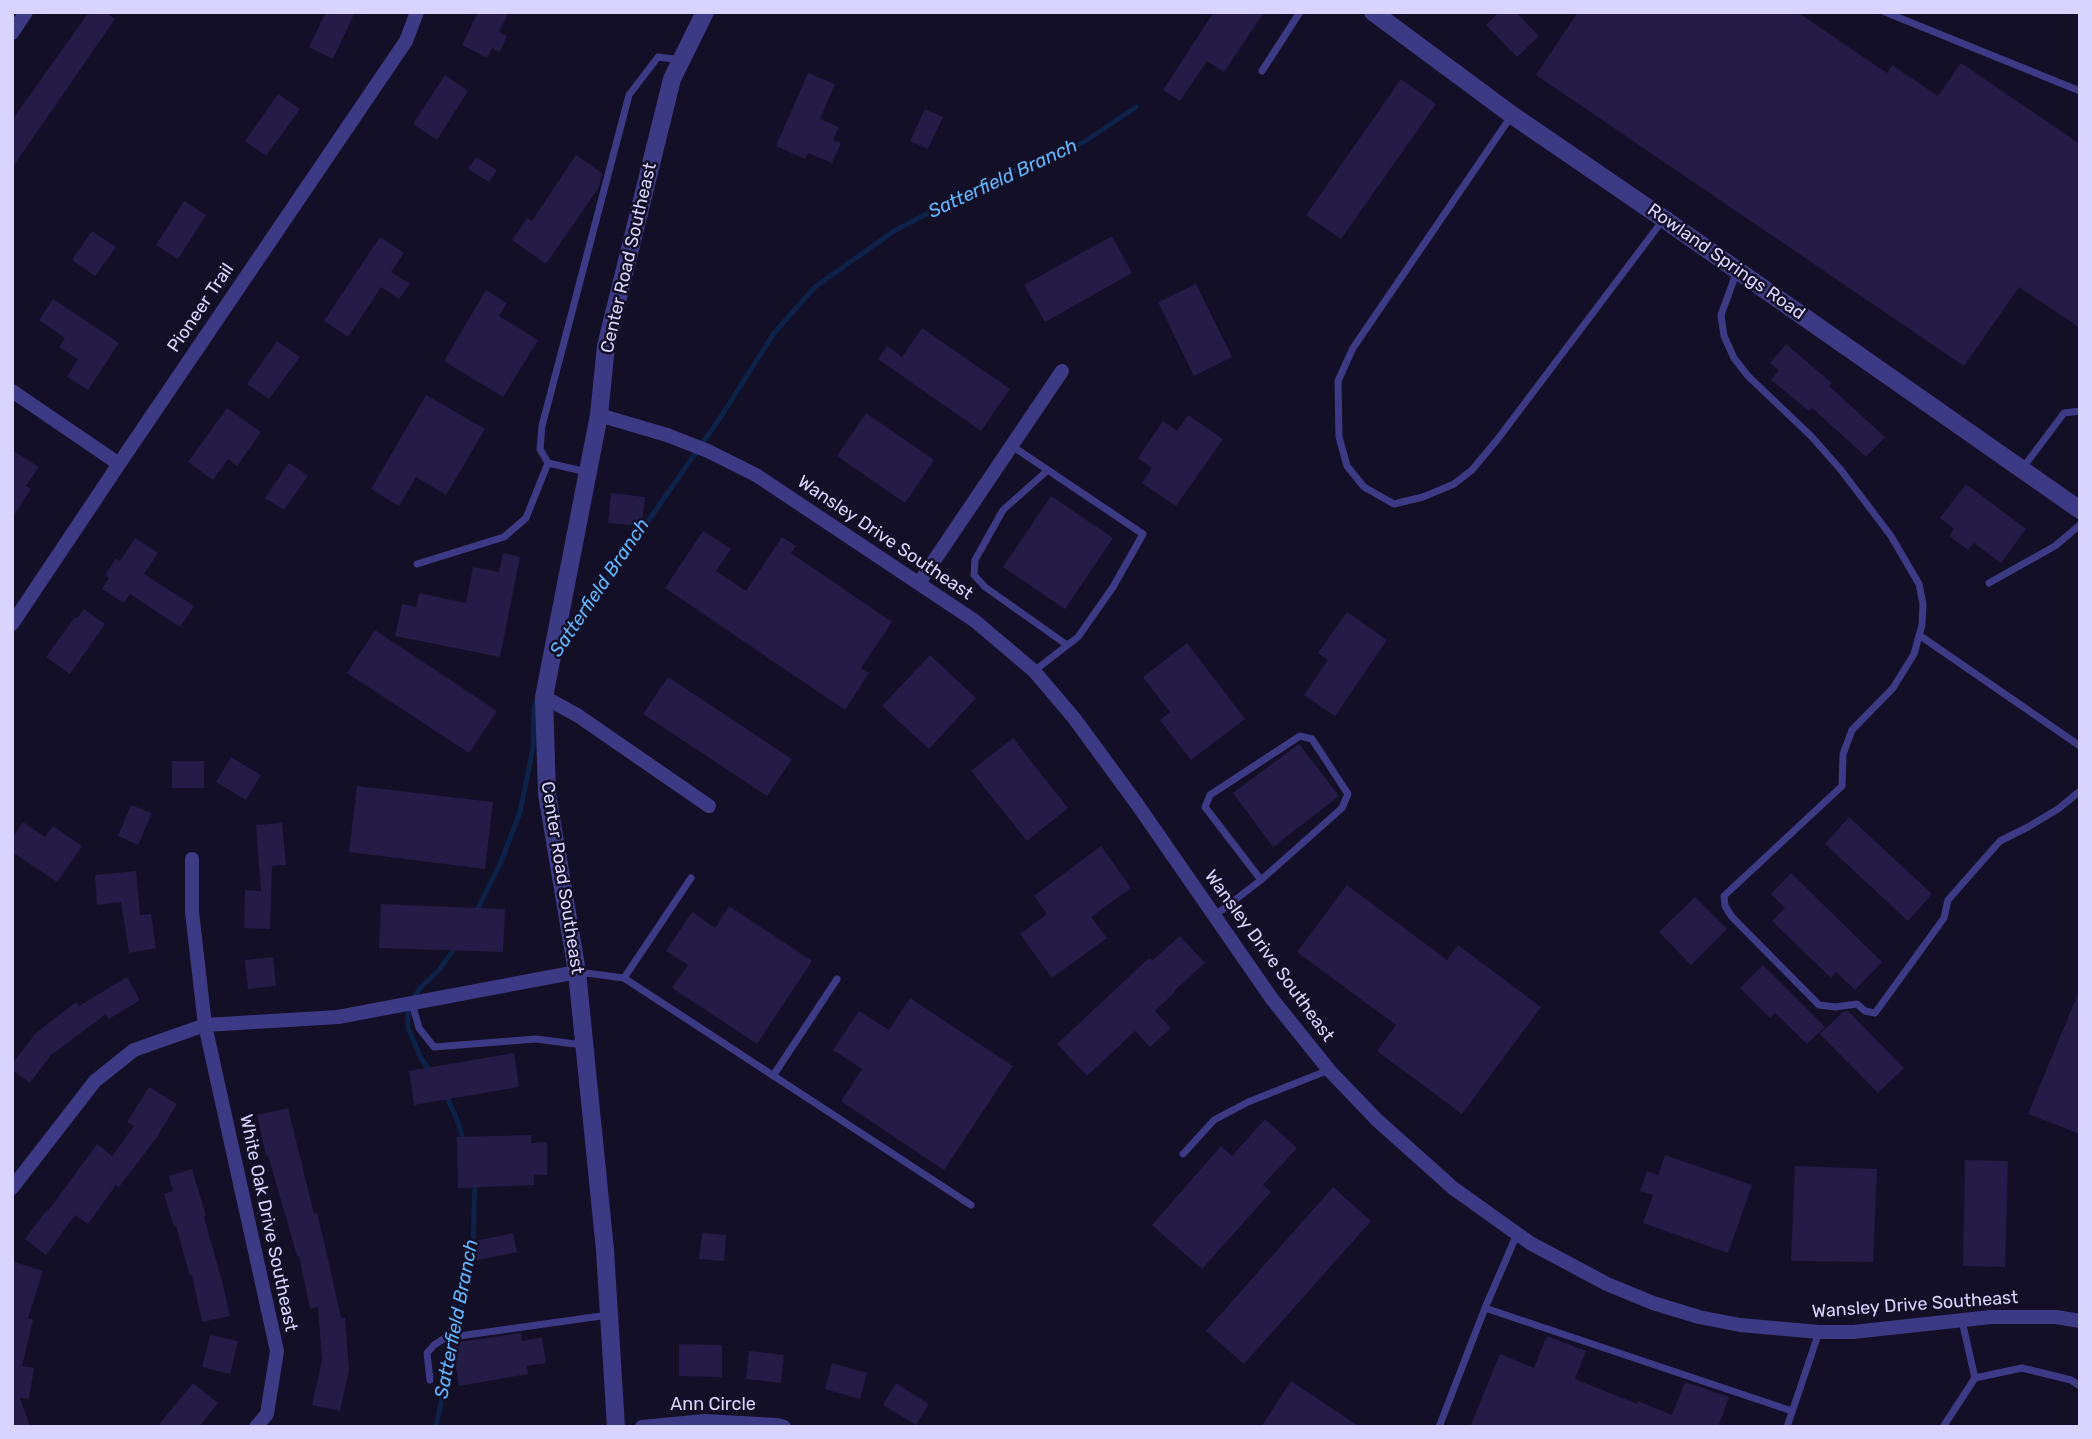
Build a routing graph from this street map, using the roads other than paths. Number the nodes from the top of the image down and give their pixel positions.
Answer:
1 (26, 12) edge
2 (417, 12) edge
3 (705, 12) edge
4 (1300, 12) edge
5 (1373, 12) edge
6 (1885, 12) edge
7 (12, 33) edge
8 (681, 60) junction
9 (1262, 71) dead end
10 (2080, 90) edge
11 (1512, 115) junction
12 (1664, 219) junction
13 (1738, 270) junction
14 (1062, 371) dead end
15 (12, 391) edge
16 (2080, 411) edge
17 (599, 415) junction
18 (1012, 446) junction
19 (548, 463) junction
20 (119, 464) junction
21 (2022, 469) junction
22 (1048, 470) junction
23 (588, 472) junction
24 (2080, 510) edge
25 (2080, 525) edge
26 (417, 564) dead end
27 (919, 583) junction
28 (1989, 583) dead end
29 (12, 624) edge
30 (1919, 635) junction
31 (1067, 645) junction
32 (1034, 671) junction
33 (544, 696) junction
34 (2080, 746) edge
35 (2080, 790) edge
36 (709, 806) dead end
37 (192, 859) dead end
38 (691, 878) dead end
39 (1261, 880) junction
40 (1214, 916) junction
41 (577, 972) junction
42 (624, 978) junction
43 (837, 979) dead end
44 (412, 1003) junction
45 (205, 1025) junction
46 (584, 1045) junction
47 (1329, 1070) junction
48 (773, 1076) junction
49 (1183, 1154) dead end
50 (12, 1188) edge
51 (971, 1205) dead end
52 (1517, 1234) junction
53 (1485, 1308) junction
54 (609, 1315) junction
55 (1962, 1320) junction
56 (2080, 1321) edge
57 (1819, 1332) junction
58 (1975, 1378) junction
59 (430, 1380) dead end
60 (2080, 1386) edge
61 (1792, 1411) junction
62 (256, 1427) edge
63 (616, 1427) edge
64 (642, 1427) edge
65 (784, 1427) edge
66 (1439, 1427) edge
67 (1787, 1427) edge
68 (1943, 1427) edge

1 - 7 street
2 - 20 street, Pioneer Trail
3 - 8 street, Center Road Southeast
4 - 9 lane
5 - 11 street, Rowland Springs Road
6 - 10 lane
8 - 17 street, Center Road Southeast
8 - 19 lane
11 - 12 street, Rowland Springs Road
11 - 12 lane
12 - 13 street, Rowland Springs Road
13 - 21 street, Rowland Springs Road
13 - 30 lane
14 - 18 street
15 - 20 street
16 - 21 lane
17 - 23 street, Center Road Southeast
17 - 27 street, Wansley Drive Southeast
18 - 22 lane
18 - 27 street
19 - 23 lane
19 - 26 lane
20 - 29 street, Pioneer Trail
21 - 24 street, Rowland Springs Road
22 - 31 lane
22 - 31 lane
23 - 33 street, Center Road Southeast
25 - 28 lane
27 - 32 street, Wansley Drive Southeast
30 - 34 lane
30 - 35 lane
31 - 32 lane
32 - 40 street, Wansley Drive Southeast
33 - 36 street
33 - 41 street, Center Road Southeast
37 - 45 street, White Oak Drive Southeast
38 - 42 lane
39 - 39 lane
39 - 40 lane
40 - 47 street, Wansley Drive Southeast
41 - 42 lane
41 - 44 street
41 - 46 street, Center Road Southeast
42 - 48 lane
43 - 48 lane
44 - 45 street
44 - 46 lane
45 - 50 street
45 - 62 street, White Oak Drive Southeast
46 - 54 street, Center Road Southeast
47 - 49 lane
47 - 52 street, Wansley Drive Southeast
48 - 51 lane
52 - 53 lane
52 - 57 street, Wansley Drive Southeast
53 - 61 lane
53 - 66 lane
54 - 59 lane
54 - 63 street, Center Road Southeast
55 - 56 street, Wansley Drive Southeast
55 - 57 street, Wansley Drive Southeast
55 - 58 lane
57 - 61 lane
58 - 60 lane
58 - 68 lane
61 - 67 lane
64 - 65 street, Ann Circle

